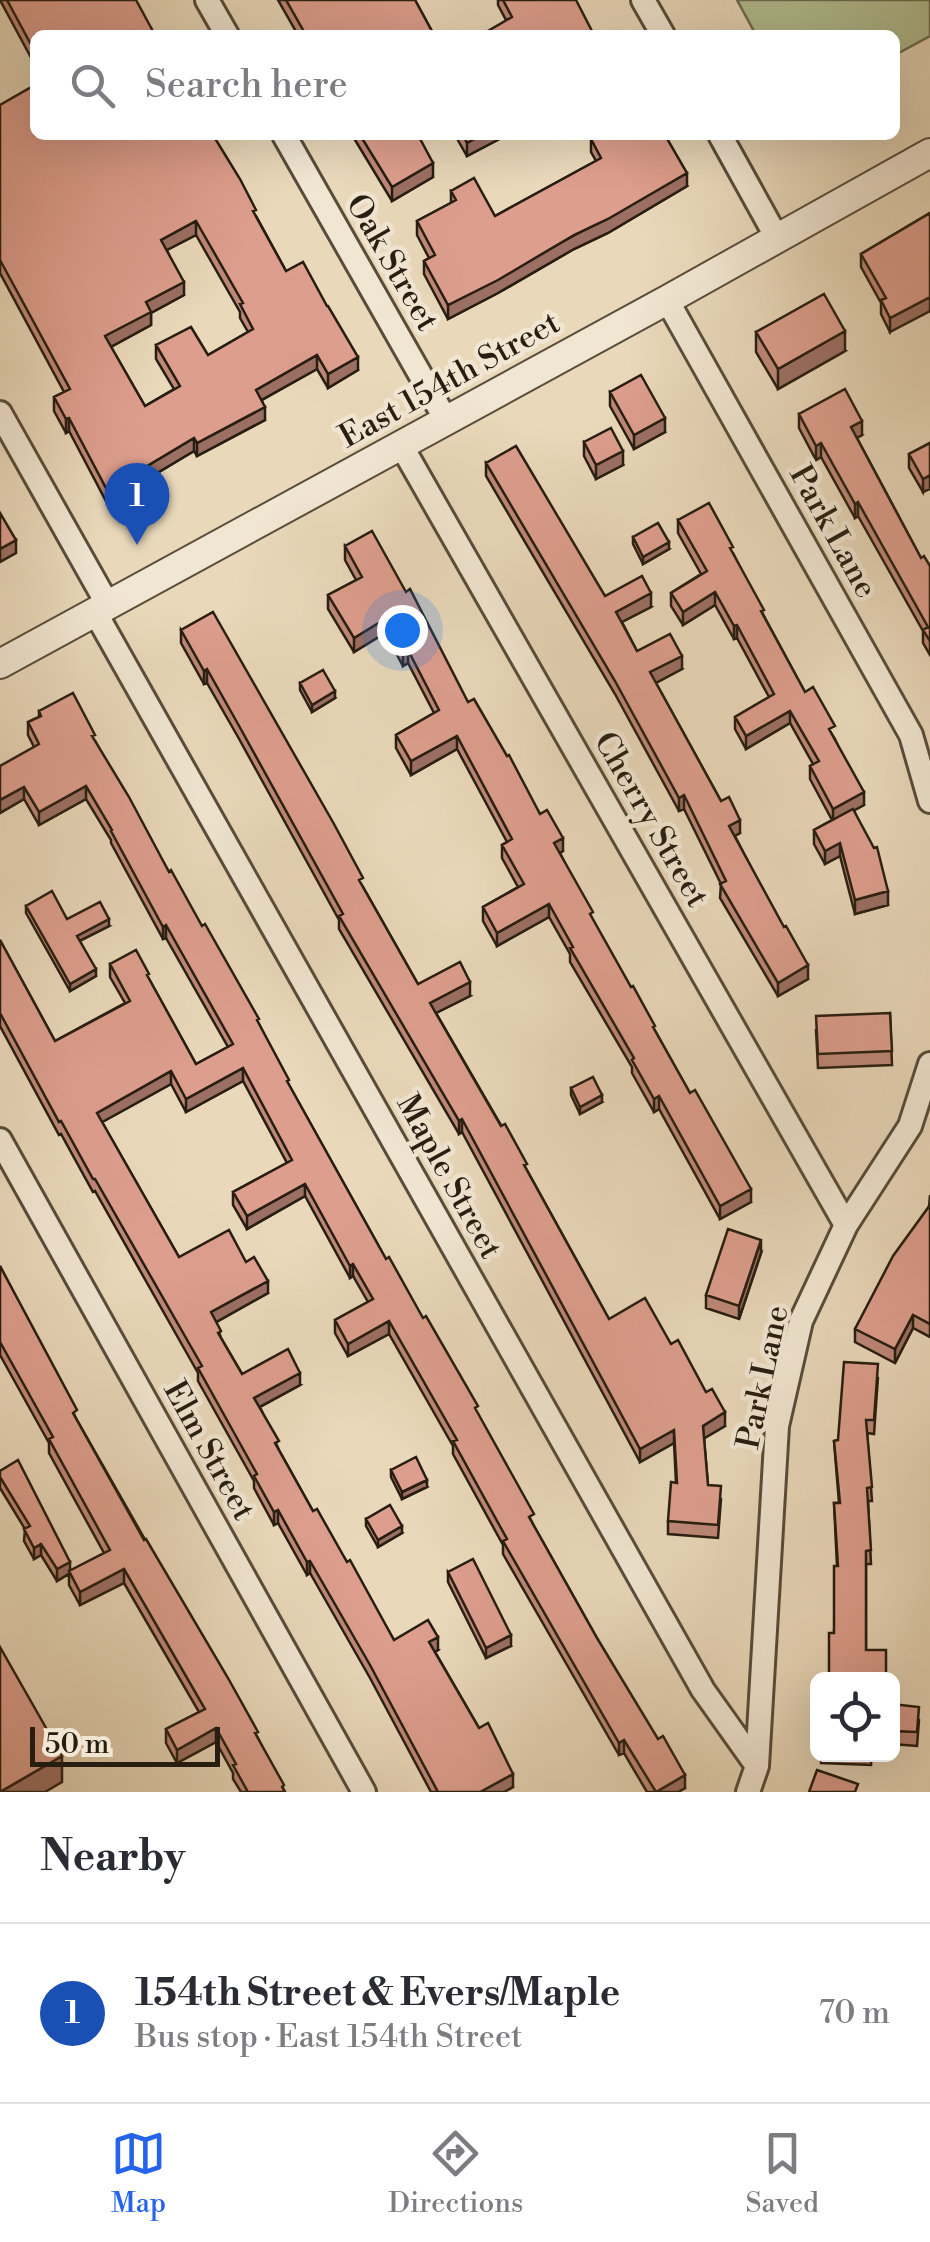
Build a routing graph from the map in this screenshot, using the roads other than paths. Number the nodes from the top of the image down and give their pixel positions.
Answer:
1 (207, 0) edge
2 (644, 0) edge
3 (224, 30) edge
4 (660, 30) edge
5 (287, 140) edge
6 (723, 140) edge
7 (930, 153) edge
8 (778, 238) junction
9 (667, 300) junction
10 (0, 413) edge
11 (446, 420) junction
12 (400, 445) junction
13 (102, 608) junction
14 (0, 664) edge
15 (930, 801) edge
16 (930, 1064) edge
17 (0, 1140) edge
18 (846, 1226) junction
19 (757, 1766) junction
20 (364, 1792) edge
21 (748, 1792) edge

1 - 3 street
2 - 4 street
5 - 11 street, Oak Street
6 - 8 street
7 - 8 street, East 154th Street
8 - 9 street, East 154th Street
9 - 11 street, East 154th Street
9 - 15 street, Park Lane
10 - 13 street, Maple Street
11 - 12 street, East 154th Street
12 - 13 street, East 154th Street
12 - 18 street, Cherry Street
13 - 14 street, East 154th Street
13 - 19 street, Maple Street
16 - 18 street, Park Lane
17 - 20 street, Elm Street
18 - 19 street, Park Lane
19 - 21 street, Park Lane

